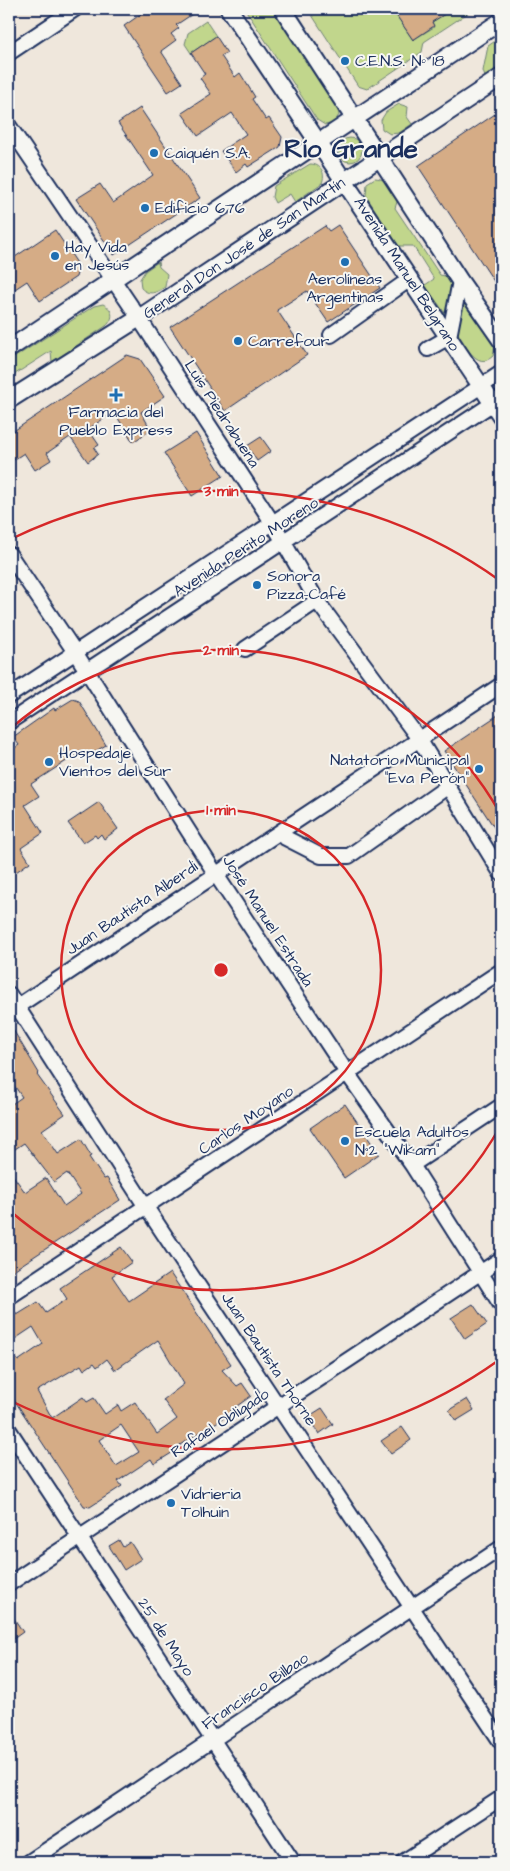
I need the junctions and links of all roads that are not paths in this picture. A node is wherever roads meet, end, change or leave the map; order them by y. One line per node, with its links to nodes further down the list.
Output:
1 (75, 9): 5 (street)
2 (229, 9): 9 (main road, Avenida Manuel Belgrano)
3 (283, 9): 7 (main road)
4 (501, 21): 7 (main road)
5 (9, 53)
6 (501, 76): 10 (main road, General Don José de San Martín)
7 (354, 120): 9 (main road); 10 (main road)
8 (9, 126): 12 (street, Luis Piedrabuena)
9 (320, 142): 11 (main road, Avenida Manuel Belgrano); 12 (main road)
10 (379, 158): 11 (main road, General Don José de San Martín); 14 (main road)
11 (346, 180): 13 (main road, Avenida Manuel Belgrano); 15 (main road, General Don José de San Martín)
12 (112, 279): 15 (street, Luis Piedrabuena); 19 (main road)
13 (410, 279): 16 (street); 17 (main road, Avenida Manuel Belgrano)
14 (460, 281): 17 (street); 18 (main road)
15 (139, 318): 23 (main road, General Don José de San Martín); 25 (street, Luis Piedrabuena)
16 (331, 335)
17 (449, 338): 20 (street); 22 (main road, Avenida Manuel Belgrano)
18 (501, 340)
19 (9, 349)
20 (428, 349)
21 (501, 373): 22 (street, Avenida Perito Moreno)
22 (482, 387): 24 (main road, Avenida Manuel Belgrano); 25 (street, Avenida Perito Moreno)
23 (9, 400)
24 (499, 406): 26 (street, Avenida Perito Moreno)
25 (274, 525): 26 (street, Luis Piedrabuena); 30 (street, Avenida Perito Moreno)
26 (285, 542): 28 (street, Luis Piedrabuena); 31 (street, Avenida Perito Moreno)
27 (9, 554): 30 (street, José Manuel Estrada)
28 (318, 601): 29 (street); 35 (street, Luis Piedrabuena)
29 (244, 649)
30 (75, 652): 31 (street, José Manuel Estrada); 33 (street, Avenida Perito Moreno)
31 (88, 671): 34 (street, Avenida Perito Moreno); 38 (street, José Manuel Estrada)
32 (501, 685): 35 (street, Juan Bautista Alberdi)
33 (9, 696)
34 (9, 722)
35 (419, 740): 36 (street, Luis Piedrabuena); 37 (street, Juan Bautista Alberdi)
36 (447, 787): 37 (street); 39 (street, Luis Piedrabuena)
37 (278, 834): 38 (street, Juan Bautista Alberdi)
38 (215, 873): 42 (street, Juan Bautista Alberdi); 43 (street, José Manuel Estrada)
39 (501, 873)
40 (501, 971): 43 (street, Carlos Moyano)
41 (9, 994): 42 (street, Juan Bautista Thorne)
42 (13, 1009): 46 (street, Juan Bautista Thorne)
43 (347, 1073): 45 (street, José Manuel Estrada); 46 (street, Carlos Moyano)
44 (501, 1106): 45 (street)
45 (412, 1165): 48 (street, José Manuel Estrada)
46 (146, 1207): 49 (street, Carlos Moyano); 51 (street, Juan Bautista Thorne)
47 (501, 1260): 48 (street, Rafael Obligado)
48 (480, 1273): 50 (street, José Manuel Estrada); 51 (street, Rafael Obligado)
49 (9, 1297)
50 (501, 1305)
51 (279, 1406): 53 (street, Rafael Obligado); 56 (street, Juan Bautista Thorne)
52 (9, 1430): 53 (street, 25 de Mayo)
53 (79, 1537): 55 (street, Rafael Obligado); 57 (street, 25 de Mayo)
54 (501, 1548): 56 (street, Francisco Bilbao)
55 (9, 1584)
56 (413, 1607): 57 (street, Francisco Bilbao); 58 (street, Juan Bautista Thorne)
57 (212, 1740): 60 (street, Francisco Bilbao); 61 (street, 25 de Mayo)
58 (501, 1742)
59 (501, 1798): 62 (street)
60 (29, 1862)
61 (293, 1862)
62 (403, 1862)

